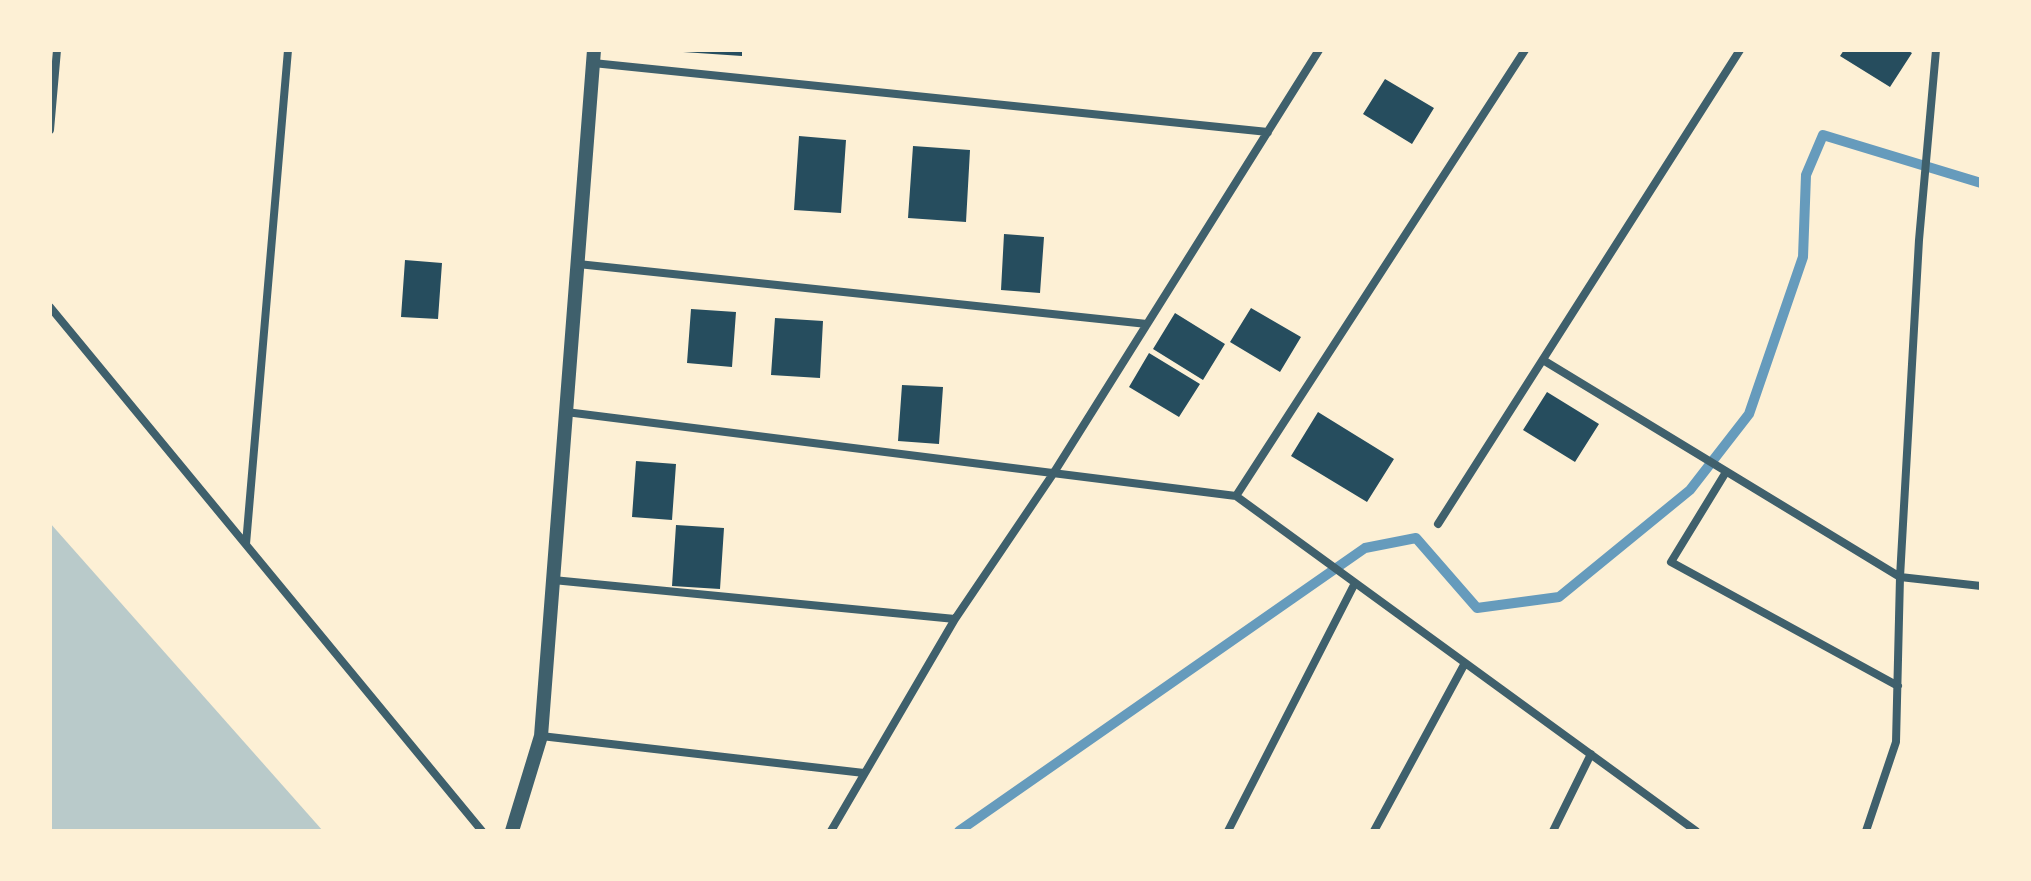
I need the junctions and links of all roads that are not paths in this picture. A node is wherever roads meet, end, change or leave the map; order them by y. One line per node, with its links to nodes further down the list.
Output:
1 (57, 50): 8 (street)
2 (288, 50): 19 (street)
3 (1319, 50): 9 (street)
4 (1525, 50): 17 (street)
5 (1740, 50): 13 (street)
6 (1936, 50): 20 (street)
7 (593, 56): 9 (street); 10 (street)
8 (50, 130)
9 (1268, 132): 12 (street)
10 (578, 264): 12 (street); 14 (street)
11 (50, 307): 19 (street)
12 (1147, 324): 16 (street)
13 (1543, 360): 15 (street); 18 (street)
14 (566, 412): 16 (street); 21 (street)
15 (1726, 472): 20 (street); 26 (street)
16 (1053, 474): 17 (street); 24 (street)
17 (1236, 496): 22 (street)
18 (1438, 524)
19 (246, 544): 30 (street)
20 (1900, 577): 23 (street); 26 (street)
21 (553, 580): 24 (street); 27 (street)
22 (1355, 583): 25 (street); 33 (street)
23 (1981, 586)
24 (955, 619): 29 (street)
25 (1465, 663): 28 (street); 34 (street)
26 (1898, 686): 37 (street)
27 (541, 736): 29 (street); 31 (street)
28 (1591, 754): 35 (street); 36 (street)
29 (864, 773): 32 (street)
30 (482, 831)
31 (512, 831)
32 (831, 831)
33 (1228, 831)
34 (1374, 831)
35 (1553, 831)
36 (1696, 831)
37 (1866, 831)

